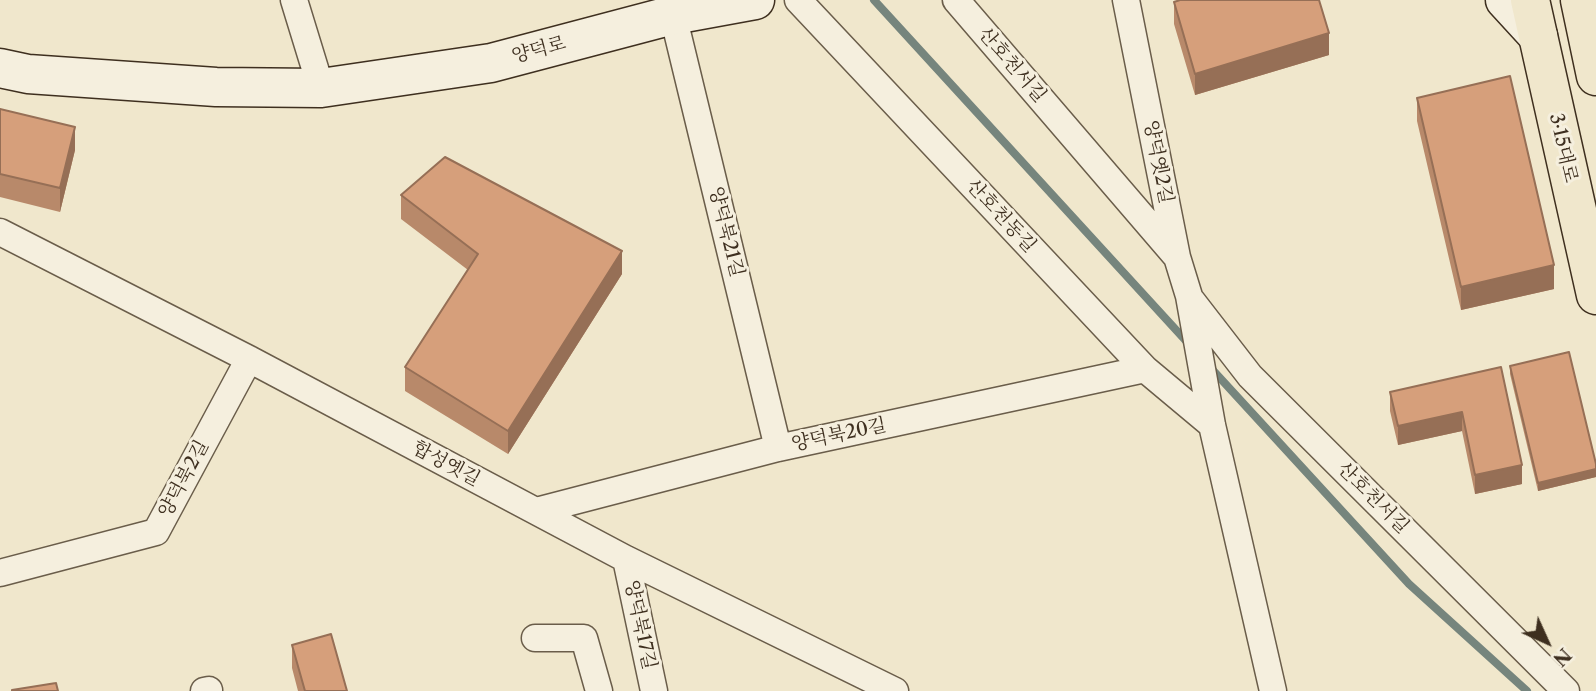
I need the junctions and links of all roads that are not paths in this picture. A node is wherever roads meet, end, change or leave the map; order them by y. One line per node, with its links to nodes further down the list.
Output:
1 (294, 0): 12 (street)
2 (755, 0): 8 (main road, 양덕로)
3 (797, 0): 18 (street, 산호천동길)
4 (956, 0): 14 (street, 산호천서길)
5 (1126, 0): 14 (street, 양덕옛2길)
6 (1505, 0): 9 (main road)
7 (1580, 0): 11 (main road)
8 (673, 15): 12 (main road, 양덕로); 20 (street, 양덕북21길)
9 (1534, 18): 15 (main road, 3·15대로)
10 (0, 68): 12 (main road, 양덕로)
11 (1596, 76)
12 (321, 88)
13 (0, 232): 17 (street, 합성옛길)
14 (1177, 257): 16 (street, 양덕옛2길)
15 (1596, 295)
16 (1189, 296): 19 (street, 양덕옛2길); 29 (street, 산호천서길)
17 (249, 359): 21 (street, 합성옛길); 23 (street, 양덕북2길)
18 (1145, 369): 19 (street, 산호천동길); 20 (street, 양덕북20길)
19 (1211, 419): 28 (street)
20 (778, 448): 21 (street, 양덕북20길)
21 (536, 511): 22 (street, 합성옛길)
22 (626, 559): 26 (street, 양덕북17길); 27 (street, 합성옛길)
23 (0, 573)
24 (536, 638): 25 (street)
25 (599, 691)
26 (654, 691)
27 (895, 691)
28 (1273, 691)
29 (1566, 691)

